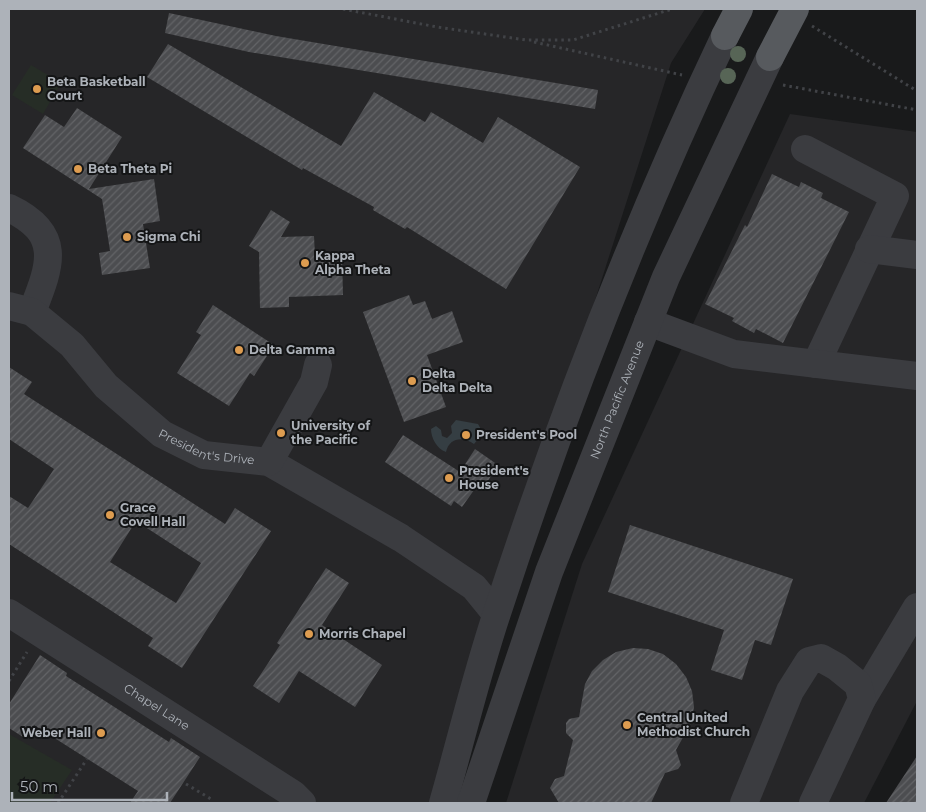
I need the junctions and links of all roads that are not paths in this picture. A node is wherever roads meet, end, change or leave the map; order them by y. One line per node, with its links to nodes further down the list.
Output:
1 (739, 9): 3 (main road)
2 (803, 17): 4 (main road, North Pacific Avenue)
3 (725, 36): 17 (street)
4 (770, 57): 10 (street, North Pacific Avenue)
5 (805, 150): 7 (street)
6 (9, 208): 9 (street)
7 (869, 249): 8 (street); 11 (street)
8 (917, 255)
9 (20, 309): 14 (street, President's Drive)
10 (648, 322): 11 (street); 21 (street, North Pacific Avenue)
11 (816, 364): 13 (street)
12 (318, 366): 14 (street)
13 (917, 376)
14 (269, 462): 17 (street, President's Drive)
15 (917, 607): 18 (street)
16 (9, 613): 19 (street, Chapel Lane)
17 (496, 614): 20 (street)
18 (862, 699): 22 (street); 23 (street)
19 (302, 803)
20 (443, 803)
21 (471, 803)
22 (744, 803)
23 (813, 803)

